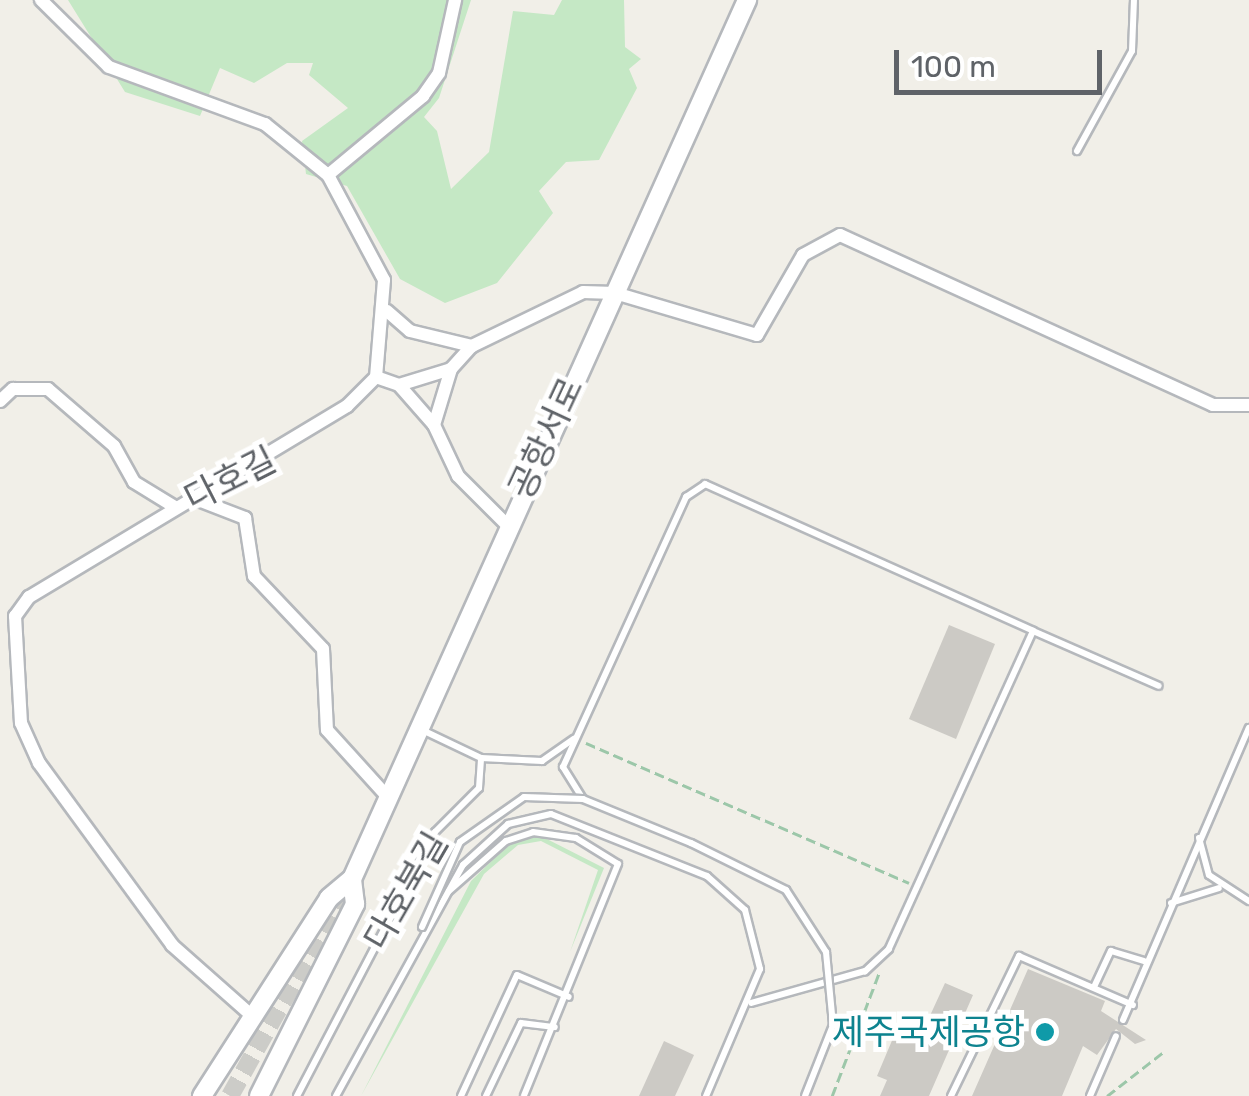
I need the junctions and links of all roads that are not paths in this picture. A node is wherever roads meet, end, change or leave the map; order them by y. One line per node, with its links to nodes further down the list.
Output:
1 (41, 0): 6 (street)
2 (455, 0): 6 (street)
3 (747, 0): 7 (street, 공항서로)
4 (1134, 0): 5 (lane)
5 (1077, 152)
6 (328, 175): 8 (street)
7 (615, 293): 9 (street); 14 (street); 18 (street, 공항서로)
8 (387, 311): 9 (street); 11 (street)
9 (472, 346): 10 (street)
10 (451, 369): 12 (street); 15 (street)
11 (376, 377): 12 (street); 16 (street, 다호길)
12 (399, 386): 15 (street)
13 (0, 401): 17 (street)
14 (1244, 408)
15 (434, 425): 18 (street)
16 (193, 498): 17 (street, 다호길); 25 (street)
17 (175, 507): 39 (street, 다호길)
18 (506, 524): 21 (street, 공항서로)
19 (1033, 632): 20 (lane); 23 (lane); 37 (lane)
20 (1159, 686)
21 (414, 726): 24 (lane); 25 (street, 공항서로)
22 (1249, 728): 27 (lane)
23 (576, 738): 24 (lane); 26 (lane)
24 (481, 758): 45 (lane, 다호북길)
25 (386, 796): 28 (street, 공항서로)
26 (583, 798): 33 (lane, bridge); 51 (lane, bridge)
27 (1199, 837): 29 (lane); 32 (lane)
28 (352, 879): 39 (street); 44 (street)
29 (1220, 888): 31 (lane); 32 (lane)
30 (440, 899): 33 (lane); 36 (lane); 37 (lane)
31 (1249, 901)
32 (1167, 905): 34 (lane)
33 (422, 928): 46 (lane)
34 (1144, 962): 35 (lane); 38 (lane)
35 (1094, 987): 38 (lane); 52 (lane)
36 (569, 997): 41 (lane); 47 (lane)
37 (752, 1002): 50 (lane)
38 (1133, 1004): 40 (lane)
39 (251, 1015): 43 (street)
40 (1123, 1020)
41 (556, 1027): 48 (lane); 49 (lane)
42 (1116, 1036): 53 (lane)
43 (202, 1096)
44 (259, 1096)
45 (297, 1096)
46 (336, 1096)
47 (461, 1096)
48 (486, 1096)
49 (524, 1096)
50 (706, 1096)
51 (805, 1096)
52 (951, 1096)
53 (1090, 1096)

